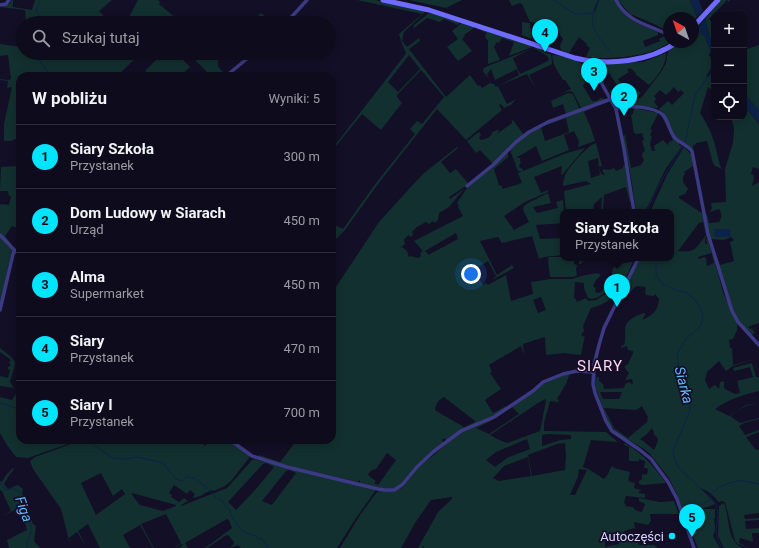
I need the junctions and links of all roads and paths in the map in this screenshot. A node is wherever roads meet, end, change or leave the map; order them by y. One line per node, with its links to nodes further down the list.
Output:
1 (9, 0): 6 (street)
2 (307, 0): 7 (street)
3 (383, 0): 12 (main road)
4 (616, 0): 9 (street)
5 (718, 0): 8 (main road)
6 (0, 5)
7 (292, 16)
8 (699, 21)
9 (663, 33)
10 (667, 48): 12 (main road)
11 (245, 60): 13 (street)
12 (589, 61): 14 (street)
13 (231, 72)
14 (611, 98): 15 (street); 16 (street)
15 (616, 109): 17 (street); 22 (street)
16 (467, 186)
17 (634, 209)
18 (0, 235): 19 (street)
19 (14, 250): 21 (street)
20 (637, 261): 23 (street)
21 (0, 310)
22 (759, 345)
23 (593, 372): 24 (street); 25 (street)
24 (236, 444)
25 (694, 548)

